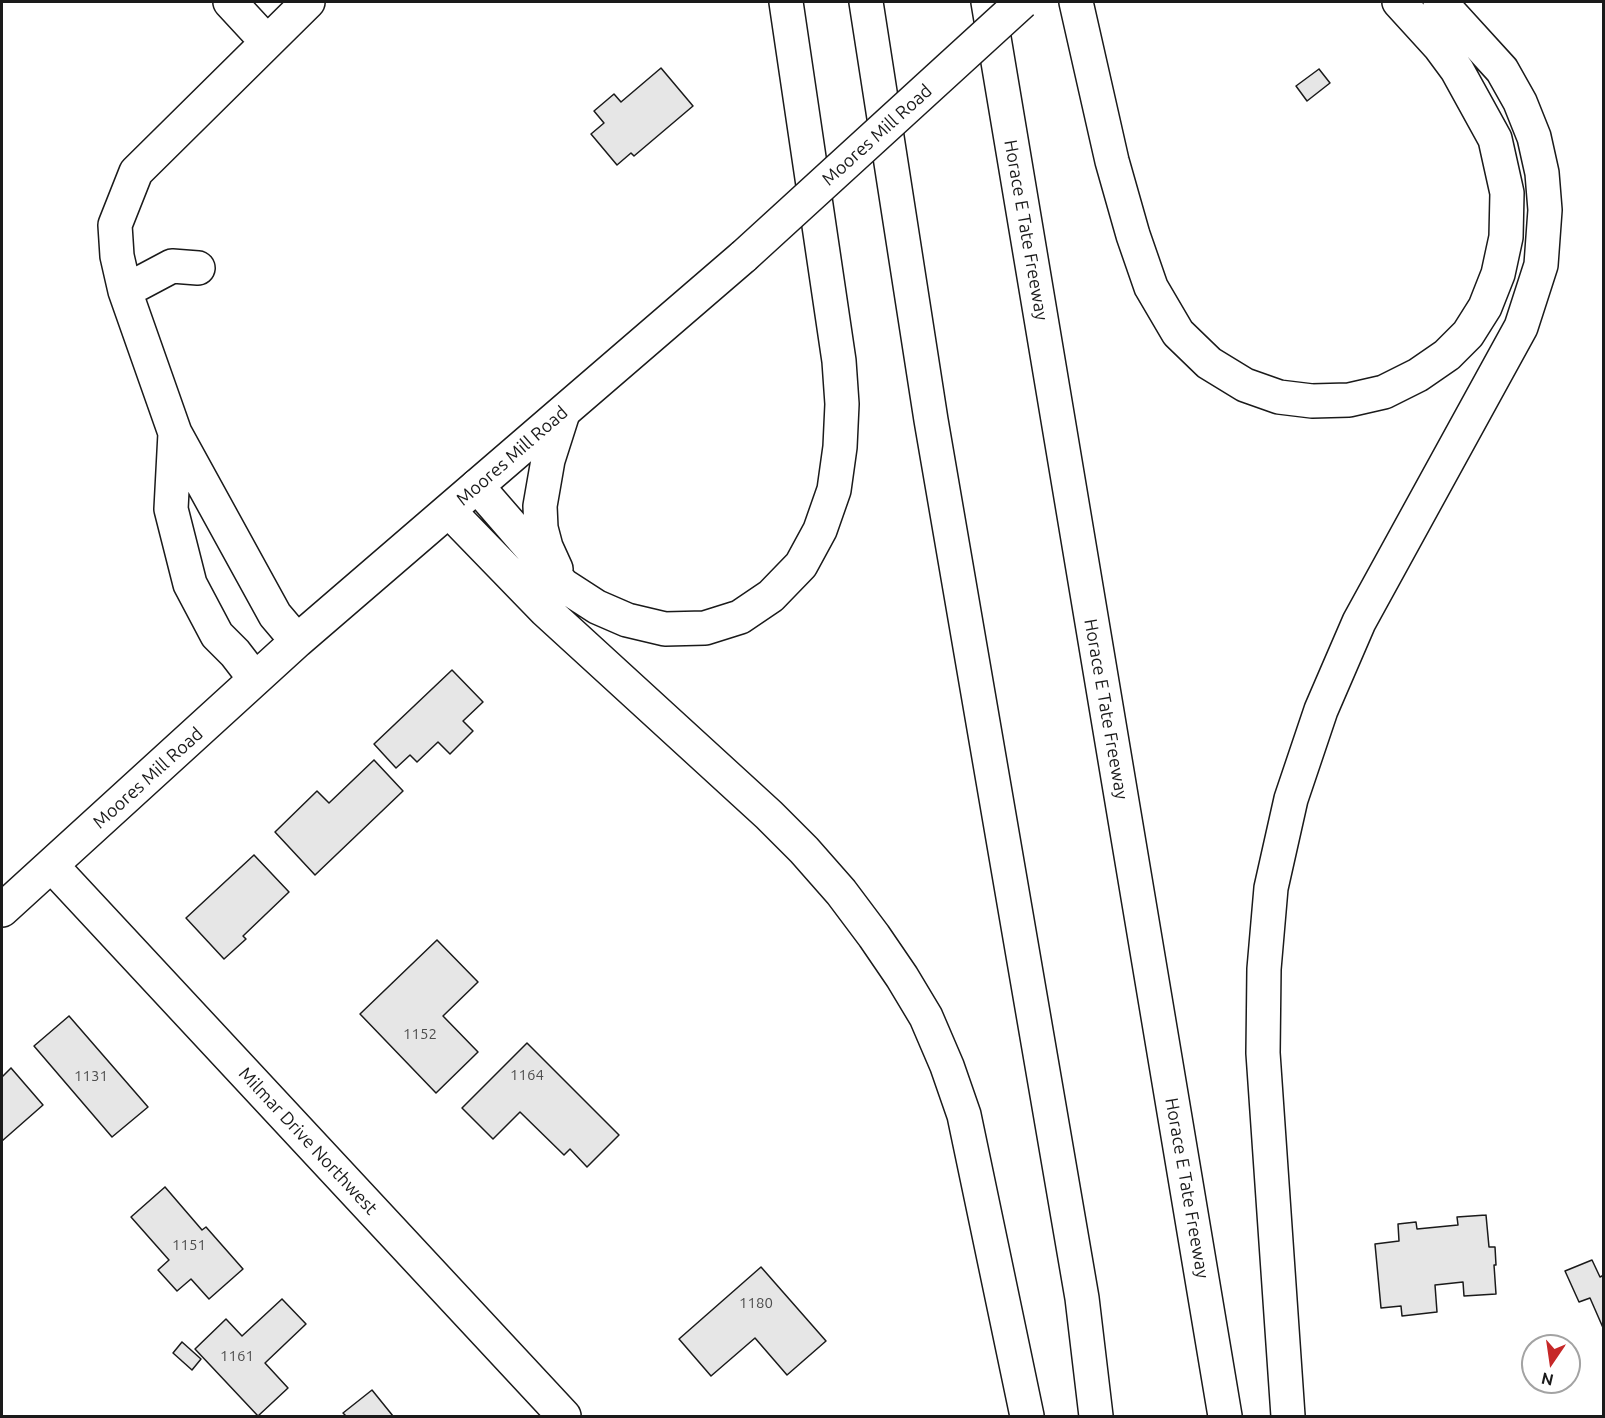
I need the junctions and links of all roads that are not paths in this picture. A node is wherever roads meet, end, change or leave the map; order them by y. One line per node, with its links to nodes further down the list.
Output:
1 (230, 2): 10 (main road)
2 (308, 2): 10 (main road)
3 (786, 2): 17 (main road)
4 (866, 2): 24 (main road)
5 (988, 2): 25 (main road, Horace E Tate Freeway)
6 (1022, 2): 13 (main road, Moores Mill Road, bridge)
7 (1076, 2): 8 (main road)
8 (1399, 2)
9 (1440, 2): 26 (main road)
10 (267, 42): 12 (main road)
11 (198, 268): 12 (main road)
12 (124, 291): 14 (main road)
13 (563, 413): 15 (main road, Moores Mill Road); 17 (main road)
14 (175, 433): 18 (main road); 19 (main road)
15 (477, 486): 16 (main road, Moores Mill Road); 17 (main road)
16 (449, 511): 18 (main road, Moores Mill Road); 23 (main road)
17 (563, 585)
18 (297, 641): 19 (main road, Moores Mill Road)
19 (255, 680): 20 (main road, Moores Mill Road)
20 (52, 866): 21 (main road, Moores Mill Road); 22 (main road, Milmar Drive Northwest)
21 (2, 910)
22 (564, 1416)
23 (1027, 1416)
24 (1096, 1416)
25 (1226, 1416)
26 (1288, 1416)

